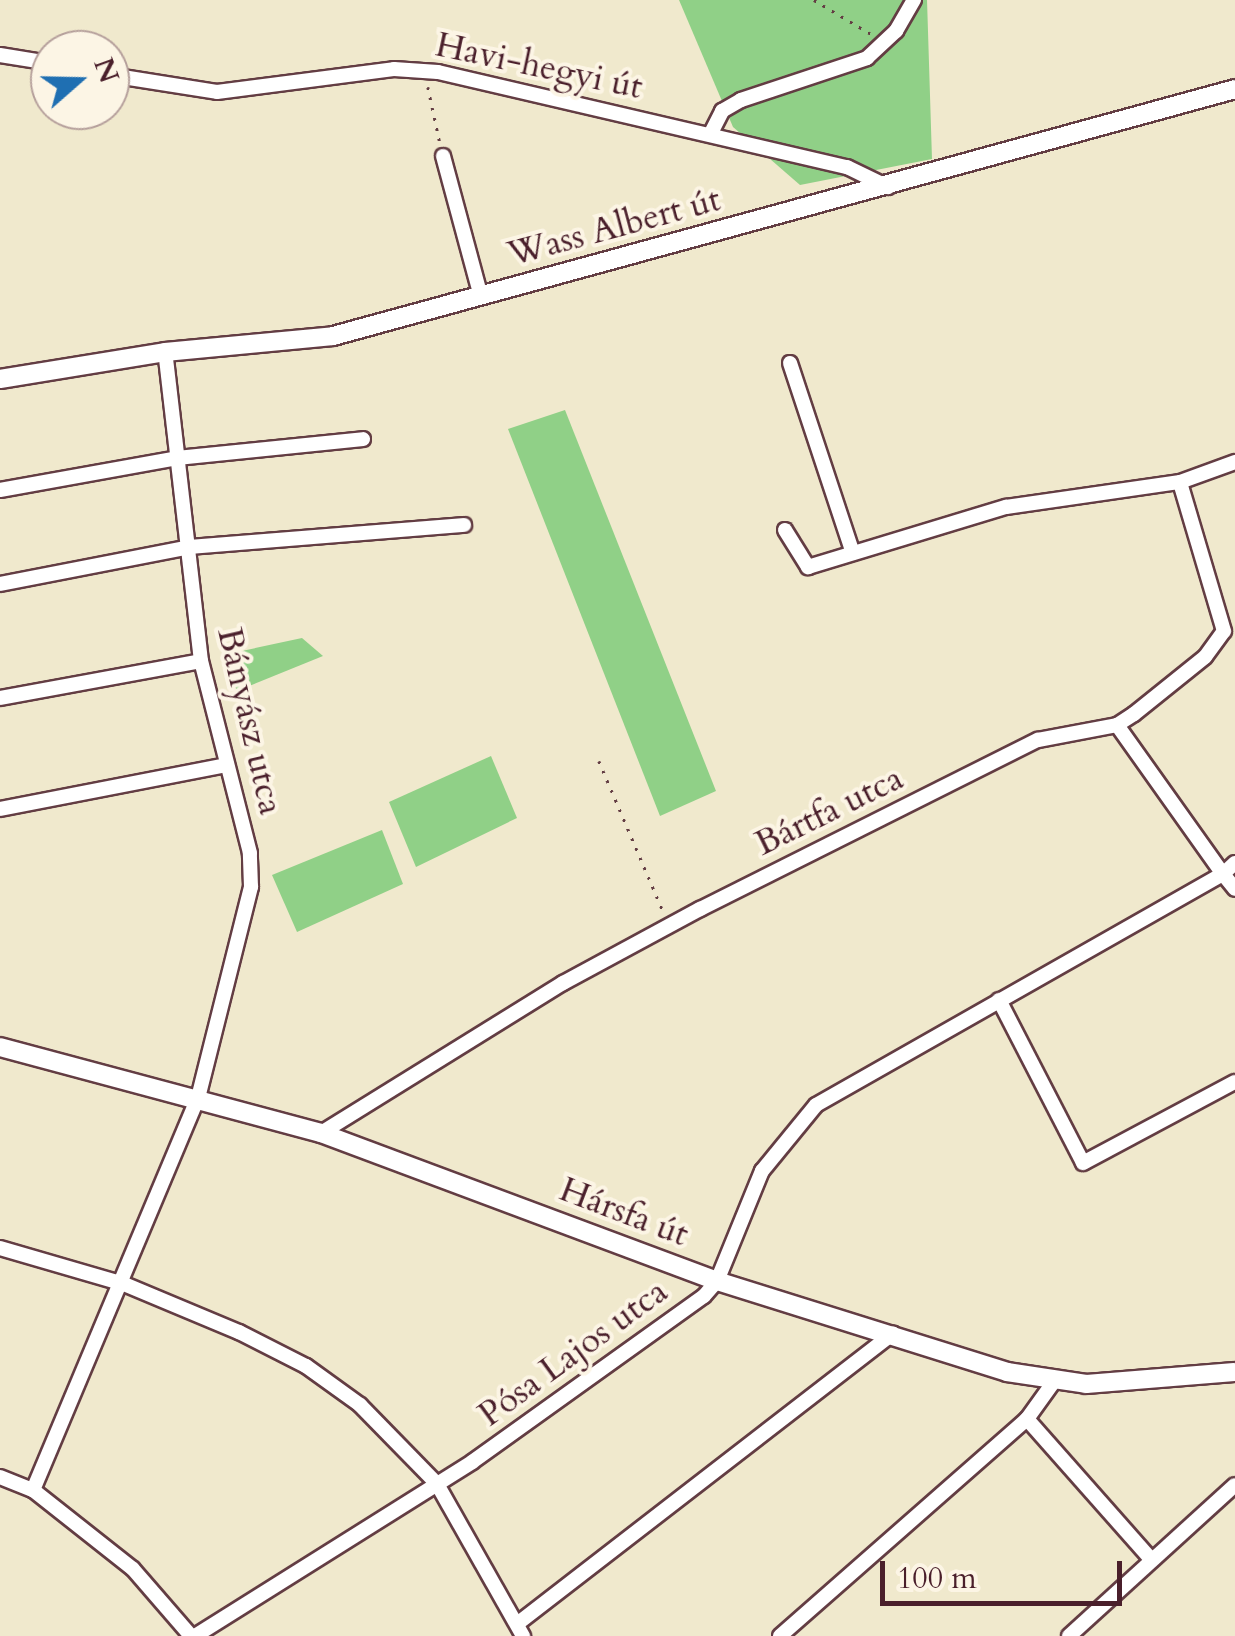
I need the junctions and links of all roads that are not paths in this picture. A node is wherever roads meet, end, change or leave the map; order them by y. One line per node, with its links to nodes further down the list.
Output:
1 (914, 0): 6 (street)
2 (0, 55): 3 (street)
3 (30, 60)
4 (130, 77): 6 (street, Havi-hegyi út)
5 (1235, 89): 8 (street, Wass Albert út)
6 (711, 133): 8 (street, Havi-hegyi út)
7 (443, 156): 9 (street)
8 (888, 187): 9 (street, Wass Albert út)
9 (480, 297): 10 (street, Wass Albert út)
10 (165, 352): 12 (street, Wass Albert út); 14 (street, Bányász utca)
11 (790, 363): 21 (street)
12 (0, 379)
13 (363, 439): 14 (street)
14 (177, 458): 17 (street); 20 (street, Bányász utca)
15 (1235, 462): 16 (street)
16 (1180, 482): 21 (street); 25 (street, Bártfa utca)
17 (0, 490)
18 (464, 525): 20 (street)
19 (785, 530): 21 (street)
20 (190, 547): 22 (street); 23 (street, Bányász utca)
21 (853, 553)
22 (0, 584)
23 (200, 661): 24 (street); 26 (street, Bányász utca)
24 (0, 698)
25 (1118, 725): 29 (street); 35 (street, Bártfa utca)
26 (226, 765): 27 (street); 34 (street, Bányász utca)
27 (0, 809)
28 (1235, 863): 29 (street, Pósa Lajos utca)
29 (1223, 874): 30 (street); 31 (street, Pósa Lajos utca)
30 (1235, 889)
31 (999, 1000): 33 (street); 37 (street, Pósa Lajos utca)
32 (0, 1047): 34 (street, Hársfa út)
33 (1235, 1082)
34 (198, 1098): 35 (street, Hársfa út); 38 (street, Bányász utca)
35 (321, 1133): 37 (street, Hársfa út)
36 (0, 1248): 38 (street)
37 (717, 1282): 39 (street, Hársfa út); 44 (street, Pósa Lajos utca)
38 (124, 1284): 44 (street); 46 (street, Bányász utca)
39 (893, 1334): 41 (street, Hársfa út); 48 (street)
40 (1235, 1372): 41 (street, Hársfa út)
41 (1055, 1380): 42 (street)
42 (1027, 1419): 47 (street); 49 (street)
43 (0, 1477): 46 (street)
44 (437, 1484): 48 (street); 50 (street, Pósa Lajos utca)
45 (1235, 1485): 47 (street)
46 (34, 1490): 50 (street)
47 (1151, 1559): 51 (street)
48 (520, 1630)
49 (792, 1633)
50 (193, 1636)
51 (1069, 1636)

